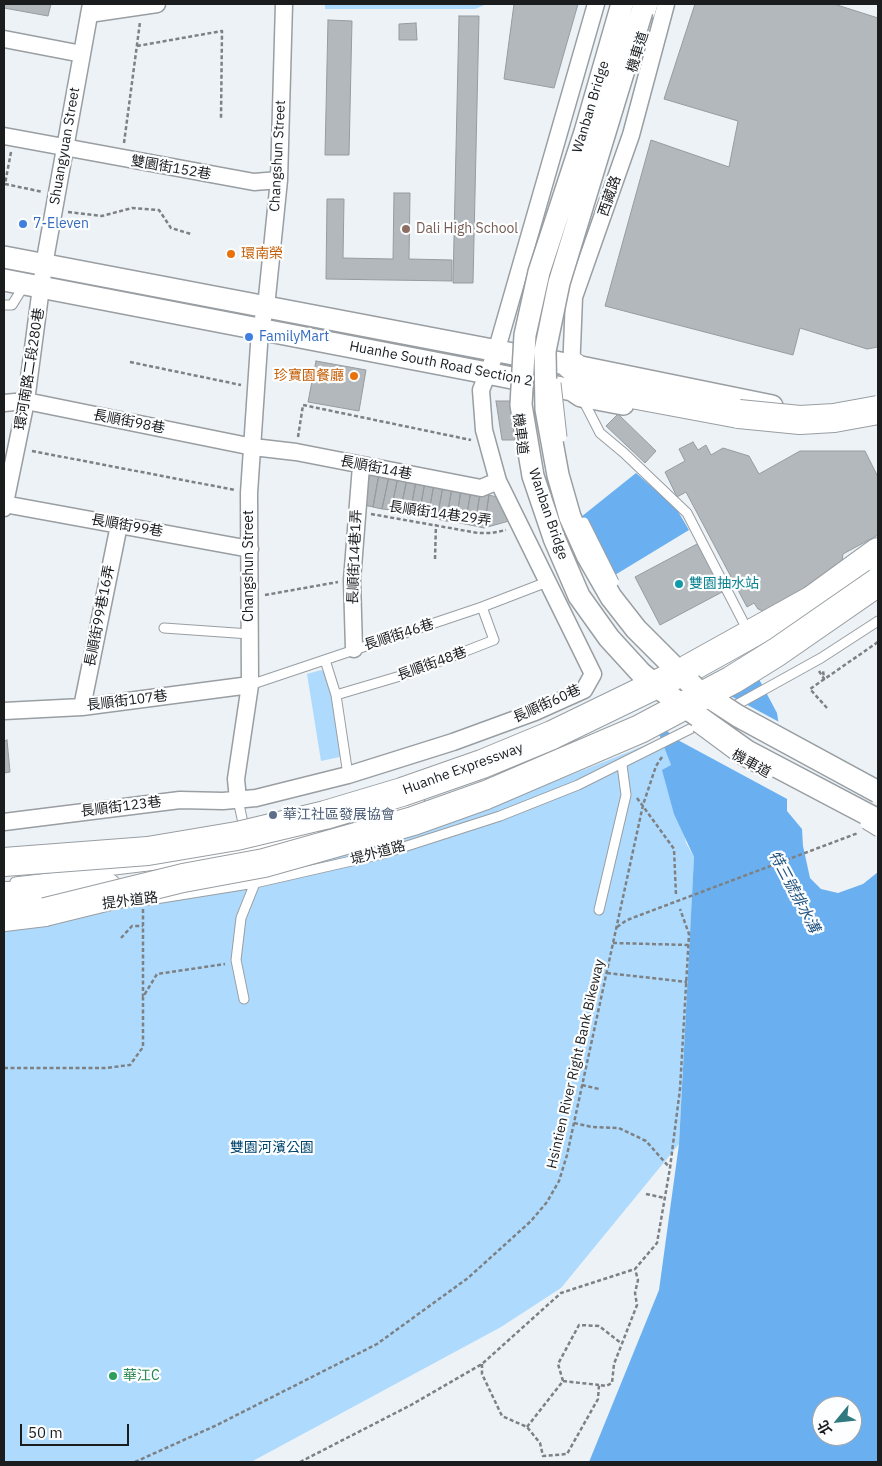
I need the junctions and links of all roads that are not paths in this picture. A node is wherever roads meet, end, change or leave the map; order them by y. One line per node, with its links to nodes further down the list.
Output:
1 (284, 4): 13 (street, Changshun Street)
2 (596, 4): 21 (street)
3 (612, 4): 59 (lane, 機車道, bridge)
4 (622, 4): 68 (street, Wanban Bridge, bridge)
5 (666, 4): 23 (street, 西藏路)
6 (150, 5): 8 (street)
7 (647, 8): 41 (lane, 機車道, bridge); 62 (street, Wanban Bridge, bridge)
8 (90, 9): 10 (street, Shuangyuan Street)
9 (4, 40): 10 (street)
10 (82, 54): 12 (street, Shuangyuan Street)
11 (9, 137): 12 (street, 雙園街152巷)
12 (64, 148): 13 (street, 雙園街152巷); 15 (street, Shuangyuan Street)
13 (279, 180): 19 (street, Changshun Street)
14 (4, 257): 15 (street, Huanhe South Road Section 2)
15 (44, 265): 17 (street, Shuangyuan Street); 19 (street, Huanhe South Road Section 2)
16 (4, 280): 17 (street, Huanhe South Road Section 2)
17 (34, 286): 18 (lane); 20 (street, Huanhe South Road Section 2); 25 (street, 環河南路二段280巷)
18 (4, 305)
19 (266, 307): 20 (street, Changshun Street); 21 (street, Huanhe South Road Section 2)
20 (260, 330): 22 (street, Huanhe South Road Section 2); 31 (street, Changshun Street)
21 (496, 352): 22 (street); 23 (street, Huanhe South Road Section 2)
22 (487, 372): 23 (street, Huanhe South Road Section 2); 33 (street, 長順街60巷)
23 (575, 384): 27 (street, Huanhe South Road Section 2); 28 (highway, bridge); 30 (street, Huanhe South Road Section 2); 47 (lane)
24 (878, 397): 27 (street, Huanhe South Road Section 2)
25 (26, 401): 26 (street, 長順街98巷); 31 (street, 長順街98巷); 34 (street, 環河南路二段280巷)
26 (4, 403)
27 (826, 406): 30 (street)
28 (878, 410)
29 (878, 424): 30 (street, Huanhe South Road Section 2)
30 (828, 431)
31 (253, 447): 32 (street, 長順街14巷); 36 (street, Changshun Street)
32 (361, 466): 33 (street, 長順街14巷); 48 (street, 長順街14巷1弄)
33 (498, 481): 39 (street, 長順街60巷)
34 (4, 505): 35 (street, 長順街99巷)
35 (119, 525): 36 (street, 長順街99巷); 55 (street, 長順街99巷16弄)
36 (250, 548): 46 (street, Changshun Street)
37 (878, 552): 47 (highway, Huanhe Expressway)
38 (878, 570): 49 (highway, bridge)
39 (547, 582): 43 (lane, 長順街46巷); 58 (street, 長順街60巷)
40 (878, 582): 49 (highway, bridge)
41 (620, 592)
42 (626, 599): 60 (lane, bridge)
43 (482, 607): 48 (lane, 長順街46巷); 53 (lane, 長順街48巷)
44 (878, 621): 57 (lane, 堤外道路, bridge)
45 (164, 628): 46 (lane)
46 (250, 634): 52 (street, Changshun Street)
47 (751, 636): 51 (highway, Huanhe Expressway)
48 (354, 650): 50 (lane, 長順街46巷)
49 (777, 652): 72 (highway, bridge)
50 (325, 660): 52 (lane, 長順街46巷); 53 (lane)
51 (682, 682): 54 (lane); 71 (highway, Huanhe Expressway, bridge)
52 (250, 684): 55 (street, 長順街107巷); 63 (street, Changshun Street)
53 (336, 696): 58 (lane)
54 (661, 703)
55 (82, 707): 56 (street, 長順街107巷)
56 (4, 711)
57 (622, 765): 74 (lane, 堤外道路); 79 (lane)
58 (348, 775): 63 (street, 長順街60巷)
59 (775, 778)
60 (878, 784)
61 (800, 790): 69 (lane, bridge)
62 (878, 792)
63 (238, 800): 66 (street, 長順街123巷); 70 (lane)
64 (433, 800): 65 (lane)
65 (378, 817)
66 (4, 822)
67 (351, 825): 70 (lane)
68 (872, 825)
69 (878, 832)
70 (248, 850): 73 (lane); 74 (lane)
71 (4, 862)
72 (183, 878): 75 (highway, bridge); 80 (highway, bridge)
73 (4, 883)
74 (255, 884): 76 (lane, 提外道路); 81 (lane)
75 (4, 896)
76 (143, 900)
77 (124, 902): 78 (lane, 提外道路)
78 (4, 910)
79 (600, 910)
80 (4, 917)
81 (244, 999)

